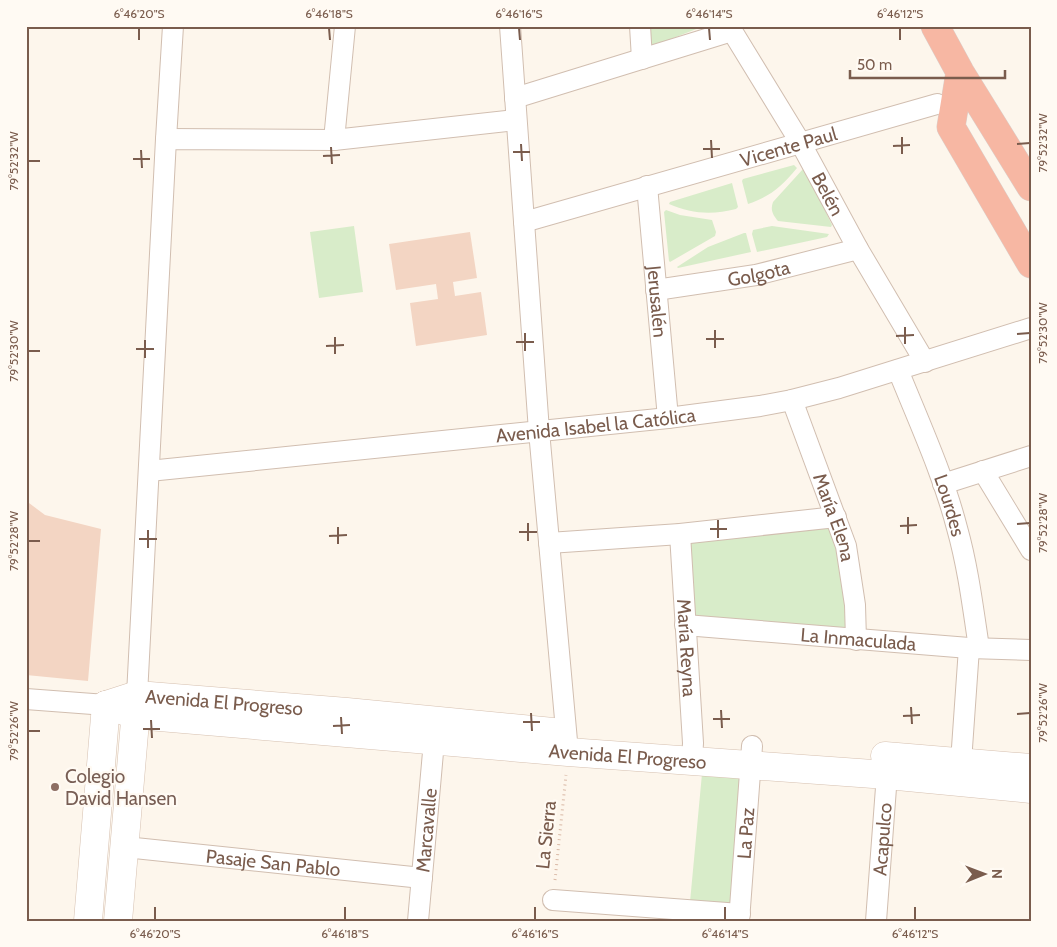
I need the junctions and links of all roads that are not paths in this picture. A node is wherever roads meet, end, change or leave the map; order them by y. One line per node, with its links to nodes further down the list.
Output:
1 (173, 26): 12 (street)
2 (345, 26): 13 (street)
3 (510, 26): 9 (street)
4 (640, 26): 7 (street)
5 (935, 26): 8 (highway)
6 (730, 29): 7 (street); 14 (street, Belén)
7 (642, 59): 9 (street)
8 (960, 72): 16 (highway); 19 (highway)
9 (515, 98): 11 (street)
10 (937, 104): 14 (street, Vicente Paul)
11 (516, 120): 13 (street); 17 (street)
12 (166, 139): 13 (street); 28 (street)
13 (334, 140)
14 (800, 142): 15 (street, Vicente Paul); 18 (street, Belén)
15 (648, 186): 17 (street, Vicente Paul); 20 (street, Jerusalén)
16 (1031, 187)
17 (524, 222): 26 (street)
18 (858, 249): 20 (street, Golgota); 22 (street, Belén)
19 (1031, 264)
20 (656, 290): 25 (street, Jerusalén)
21 (1031, 328): 22 (street, Avenida Isabel la Católica)
22 (925, 362): 23 (street, Avenida Isabel la Católica)
23 (898, 370): 24 (street, Avenida Isabel la Católica); 30 (street, Lourdes)
24 (792, 400): 25 (street, Avenida Isabel la Católica); 31 (street, María Elena)
25 (668, 418): 26 (street, Avenida Isabel la Católica)
26 (539, 431): 28 (street, Avenida Isabel la Católica); 33 (street)
27 (1031, 456): 29 (street)
28 (149, 471): 41 (street)
29 (983, 471): 30 (street); 34 (street)
30 (943, 484): 37 (street, Lourdes)
31 (836, 517): 32 (street); 36 (street, María Elena)
32 (680, 534): 33 (street); 35 (street, María Reyna)
33 (549, 543): 43 (street)
34 (1031, 550)
35 (685, 625): 36 (street, La Inmaculada); 44 (street, María Reyna)
36 (856, 640): 37 (street, La Inmaculada)
37 (974, 648): 38 (street, La Inmaculada); 46 (street, Lourdes)
38 (1031, 650)
39 (26, 699): 40 (street)
40 (106, 705): 41 (main road, Avenida El Progreso); 54 (main road)
41 (137, 705): 42 (main road, Avenida El Progreso); 43 (main road, Avenida El Progreso); 50 (main road)
42 (434, 741): 43 (main road, Avenida El Progreso); 51 (street, Marcavalle)
43 (568, 742): 44 (main road, Avenida El Progreso)
44 (692, 752): 45 (main road, Avenida El Progreso)
45 (752, 755): 47 (main road, Avenida El Progreso); 53 (street, La Paz)
46 (961, 762): 47 (main road, Avenida El Progreso); 48 (main road, Avenida El Progreso)
47 (888, 766): 49 (main road, Avenida El Progreso); 57 (street, Acapulco)
48 (1031, 768)
49 (1031, 789)
50 (124, 847): 51 (street, Pasaje San Pablo); 55 (main road)
51 (422, 878): 56 (street, Marcavalle)
52 (553, 900): 53 (street)
53 (739, 918)
54 (88, 921)
55 (118, 921)
56 (418, 921)
57 (876, 921)

